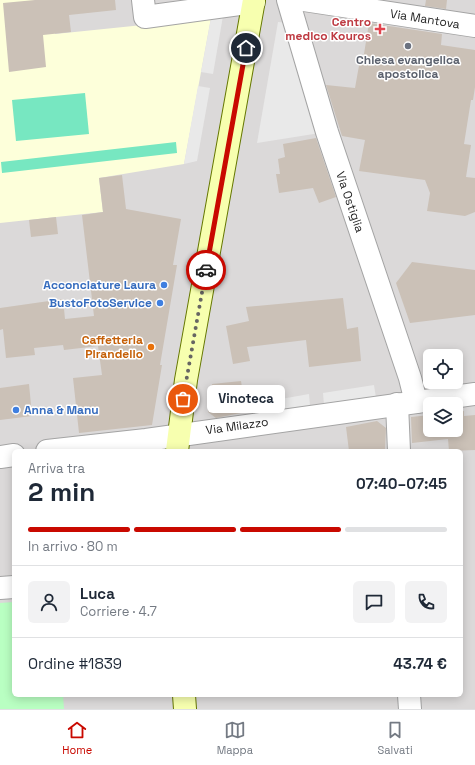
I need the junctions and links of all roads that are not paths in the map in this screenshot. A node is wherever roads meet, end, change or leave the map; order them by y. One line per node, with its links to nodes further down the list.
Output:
1 (143, 0): 4 (street)
2 (288, 0): 7 (street, Via Ostiglia)
3 (304, 0): 5 (street, Via Mantova)
4 (254, 1): 8 (main road)
5 (475, 26)
6 (475, 394): 7 (street, Via Milazzo)
7 (407, 403): 8 (street, Via Milazzo); 10 (street, Via Ostiglia)
8 (178, 443): 9 (street, Via Milazzo)
9 (80, 449)
10 (399, 449)
11 (12, 455): 12 (street)
12 (0, 456)
13 (12, 587): 14 (street)
14 (0, 588)
15 (184, 697): 17 (main road)
16 (409, 697): 18 (street)
17 (185, 709)
18 (410, 709)

